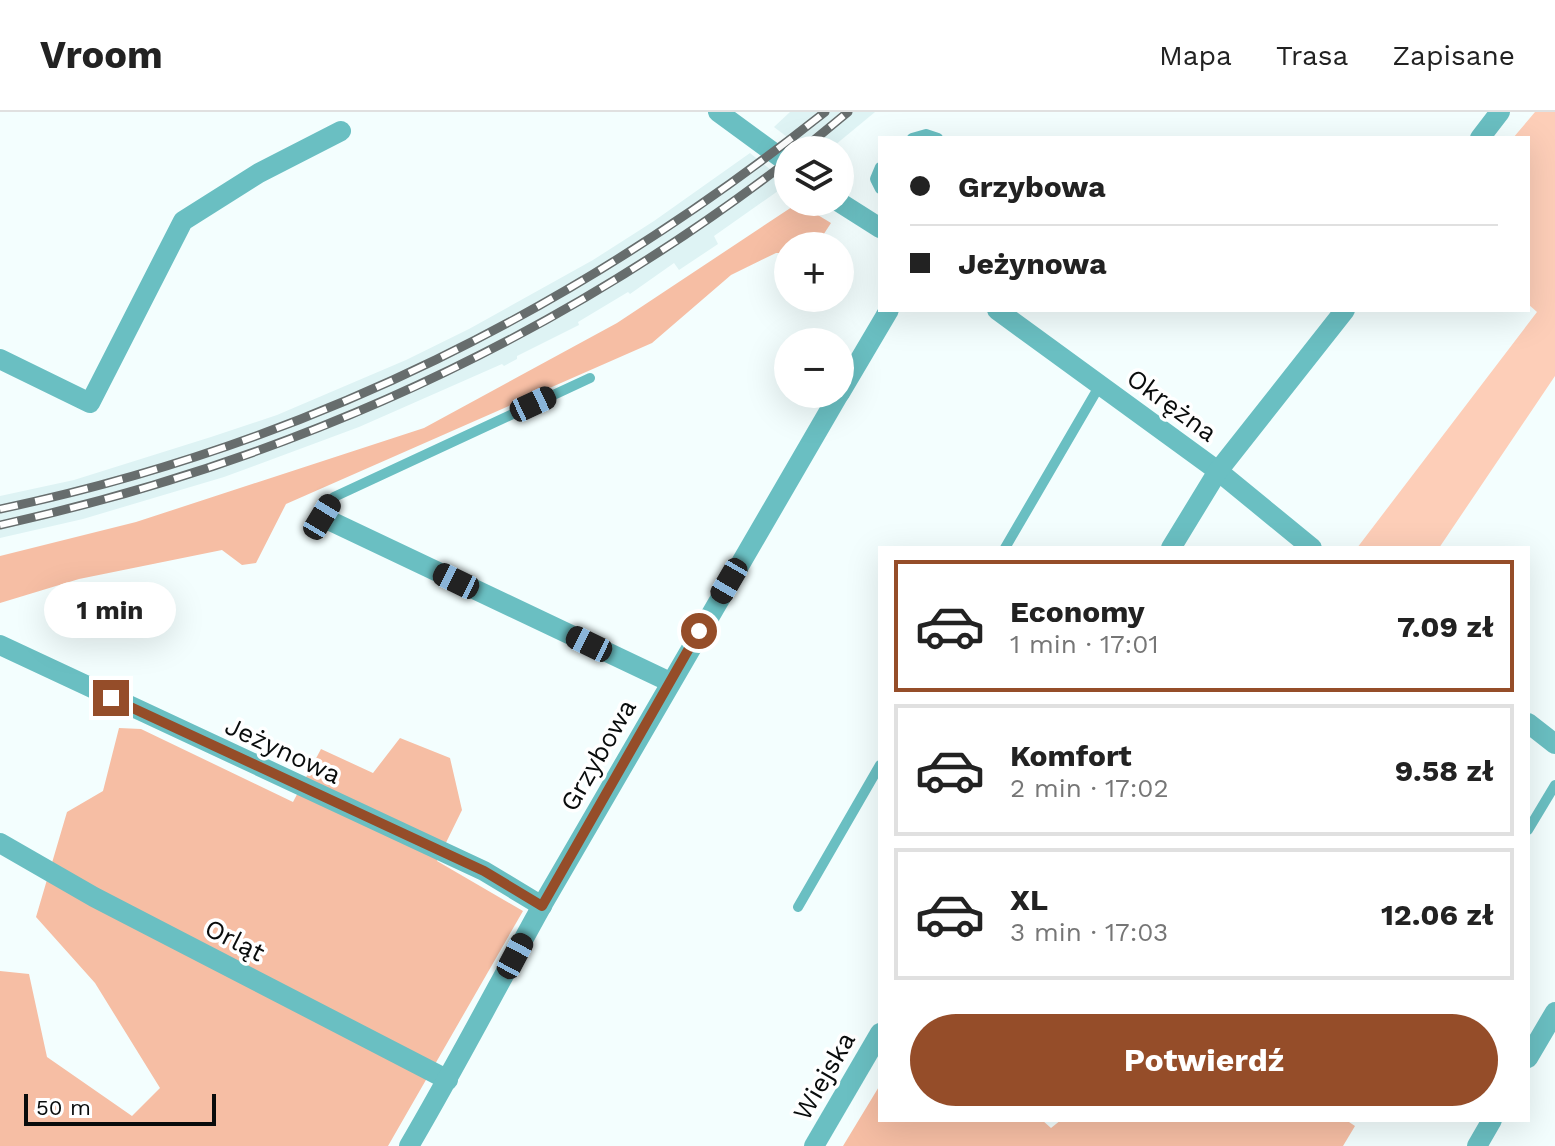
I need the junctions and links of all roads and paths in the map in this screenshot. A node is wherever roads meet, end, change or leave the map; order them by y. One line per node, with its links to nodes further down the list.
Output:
1 (718, 112): 5 (street)
2 (1500, 112): 4 (street)
3 (341, 131): 11 (street)
4 (1482, 136)
5 (774, 153)
6 (854, 211): 7 (street)
7 (878, 226)
8 (888, 312): 12 (street, Grzybowa)
9 (1000, 312): 14 (street, Okrężna)
10 (1343, 312): 16 (street)
11 (0, 359)
12 (854, 370)
13 (590, 378): 17 (lane)
14 (1100, 385): 16 (street, Okrężna); 18 (lane)
15 (832, 408): 22 (street, Grzybowa)
16 (1218, 471): 19 (street); 20 (street, Okrężna)
17 (322, 517): 22 (street)
18 (1006, 546)
19 (1172, 546)
20 (1310, 546)
21 (0, 645): 29 (street, Jeżynowa)
22 (670, 682): 29 (street, Grzybowa)
23 (1530, 725): 24 (street)
24 (1555, 744)
25 (878, 768): 30 (lane)
26 (1555, 785): 27 (lane)
27 (1530, 827)
28 (0, 843): 34 (street, Orląt)
29 (542, 906): 34 (street, Grzybowa)
30 (798, 907)
31 (1555, 1012): 33 (street)
32 (878, 1036): 37 (street, Wiejska)
33 (1530, 1055)
34 (448, 1080): 36 (street, Grzybowa)
35 (1491, 1122): 38 (street)
36 (409, 1146)
37 (814, 1146)
38 (1477, 1146)

